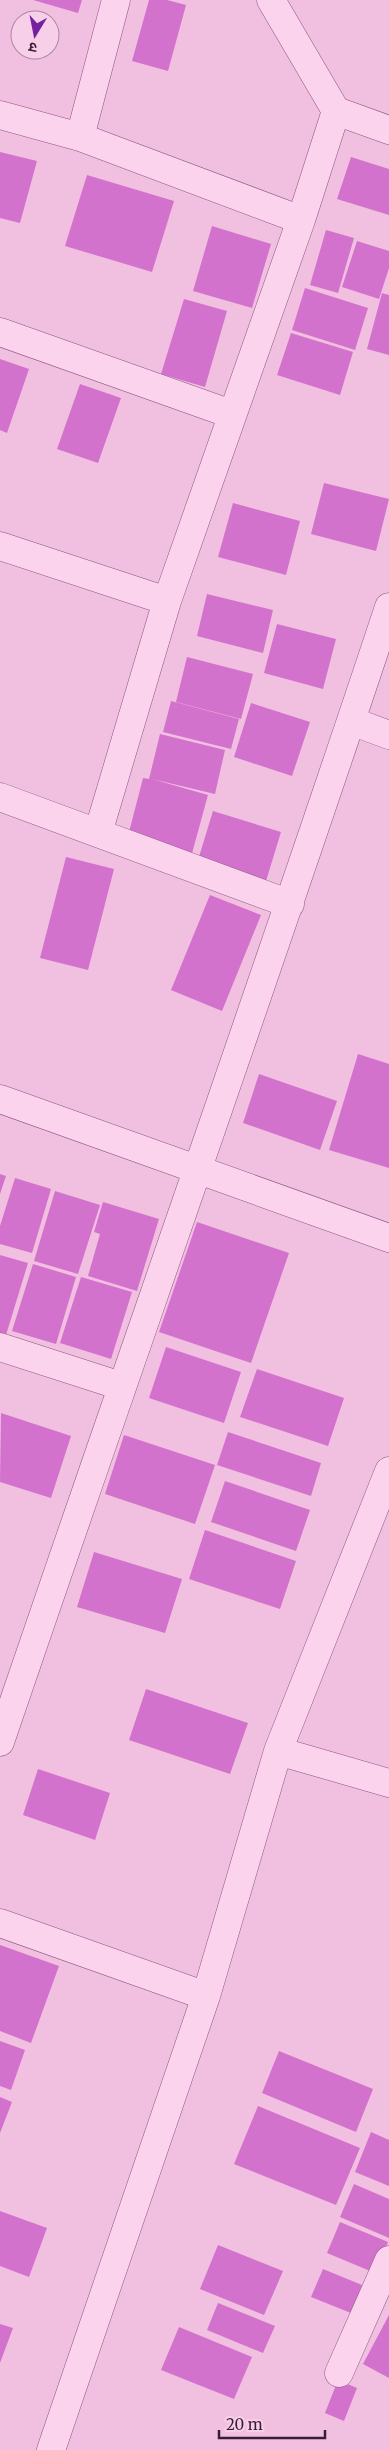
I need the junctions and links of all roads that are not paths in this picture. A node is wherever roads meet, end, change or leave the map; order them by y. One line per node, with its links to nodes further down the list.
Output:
1 (116, 0): 6 (street)
2 (270, 0): 3 (street)
3 (336, 111): 5 (street); 7 (street)
4 (0, 114): 6 (street)
5 (389, 130)
6 (80, 137): 7 (street)
7 (301, 220): 9 (street)
8 (0, 332): 9 (street)
9 (231, 414): 11 (street)
10 (0, 546): 11 (street)
11 (168, 601): 16 (street)
12 (389, 607): 13 (street)
13 (351, 721): 14 (street); 17 (street)
14 (389, 735)
15 (0, 797): 16 (street)
16 (98, 833): 17 (street)
17 (290, 904): 19 (street)
18 (0, 1099): 19 (street)
19 (198, 1168): 20 (street); 22 (street)
20 (389, 1238)
21 (0, 1347): 22 (street)
22 (121, 1386): 24 (street)
23 (389, 1471): 25 (street)
24 (0, 1742)
25 (278, 1751): 26 (street); 28 (street)
26 (389, 1782)
27 (0, 1923): 28 (street)
28 (206, 1996): 31 (street)
29 (389, 2260): 30 (street)
30 (339, 2373)
31 (51, 2450)

